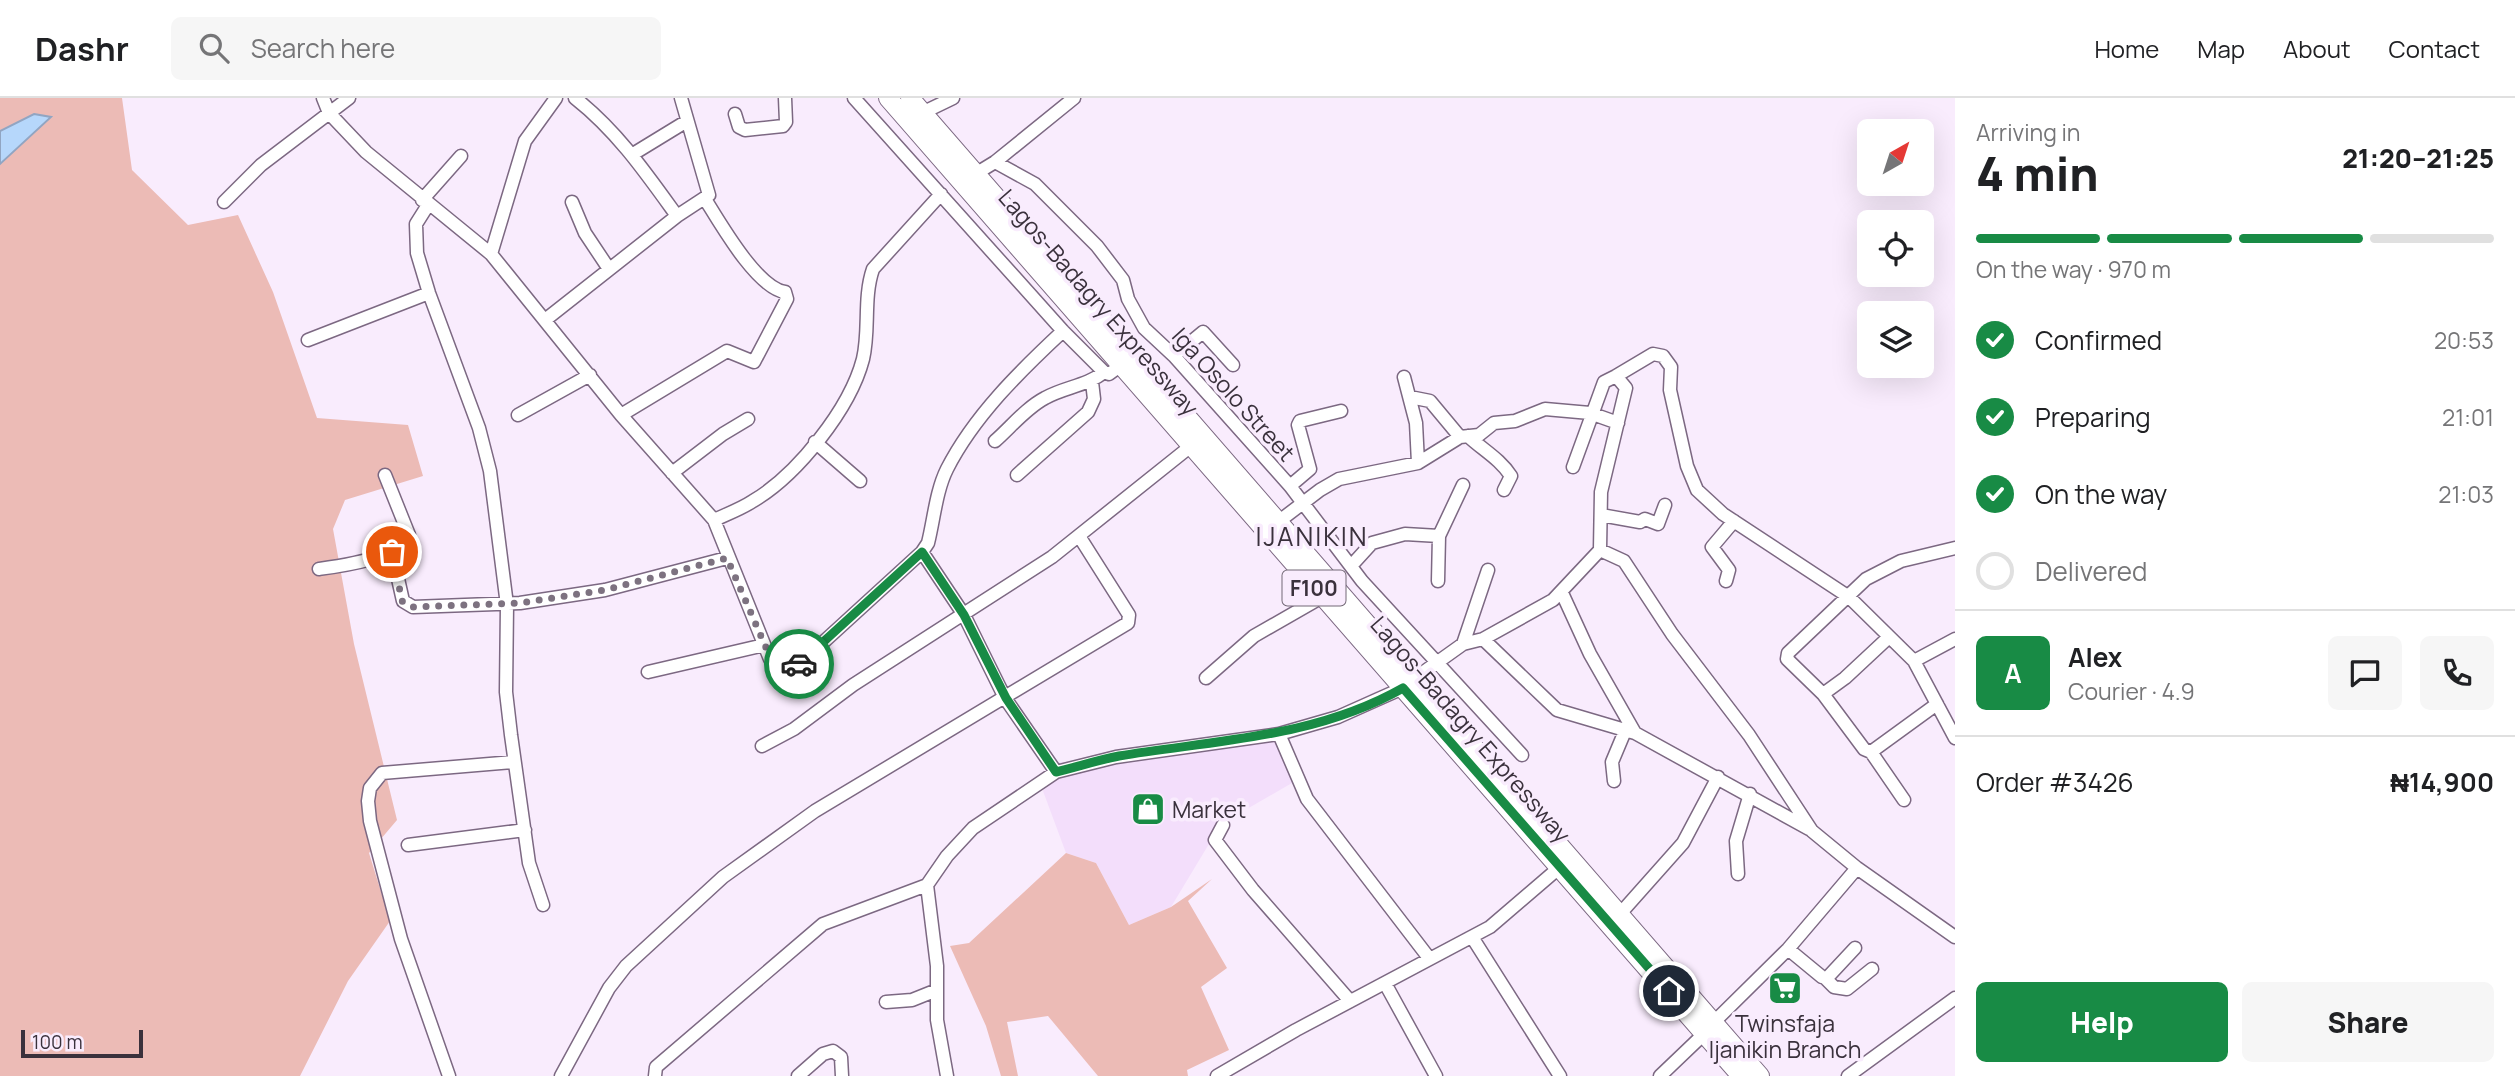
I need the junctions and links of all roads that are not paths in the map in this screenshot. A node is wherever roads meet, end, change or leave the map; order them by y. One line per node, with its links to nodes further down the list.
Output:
1 (323, 98): 12 (street)
2 (349, 98): 12 (street)
3 (555, 98): 26 (street)
4 (575, 98): 16 (street)
5 (681, 98): 15 (street)
6 (785, 98): 14 (street)
7 (854, 98): 20 (street)
8 (888, 98): 36 (highway, Lagos-Badagry Expressway / F100)
9 (909, 98): 13 (highway, Lagos-Badagry Expressway / F100)
10 (953, 98): 13 (street)
11 (1074, 98): 18 (street)
12 (329, 113): 22 (street); 24 (street)
13 (922, 113): 19 (highway, Lagos-Badagry Expressway / F100)
14 (736, 114)
15 (687, 121): 16 (street); 21 (street)
16 (633, 154): 25 (street)
17 (461, 156): 24 (street)
18 (995, 162): 19 (street); 30 (street, Iga Osolo Street)
19 (977, 173): 33 (highway, Lagos-Badagry Expressway / F100)
20 (941, 194): 31 (street); 50 (street)
21 (705, 199): 25 (street); 45 (street)
22 (224, 202)
23 (572, 202): 27 (street)
24 (425, 203): 26 (street); 28 (street)
25 (677, 216): 27 (street)
26 (491, 254): 29 (street)
27 (609, 269): 29 (street)
28 (429, 293): 32 (street); 82 (street)
29 (545, 320): 37 (street)
30 (1144, 328): 33 (street); 34 (street, Iga Osolo Street)
31 (1063, 331): 36 (street); 72 (street)
32 (307, 340)
33 (1123, 345): 66 (highway, Lagos-Badagry Expressway / F100)
34 (1174, 356): 35 (street); 59 (street, Iga Osolo Street)
35 (1233, 365)
36 (1112, 369): 40 (street); 51 (highway, Lagos-Badagry Expressway / F100)
37 (590, 375): 44 (street); 45 (street)
38 (1616, 376): 43 (street); 47 (street); 65 (street)
39 (1404, 377): 41 (street)
40 (1092, 382): 49 (street); 56 (street)
41 (1410, 397): 48 (street); 52 (street)
42 (1341, 411): 59 (street)
43 (1590, 414): 47 (street); 48 (street); 53 (street)
44 (518, 415)
45 (621, 415): 54 (street)
46 (748, 419): 54 (street)
47 (1618, 423): 63 (street)
48 (1464, 437): 52 (street); 60 (street)
49 (995, 441)
50 (815, 442): 57 (street); 64 (street)
51 (1191, 446): 67 (street); 80 (highway, Lagos-Badagry Expressway / F100)
52 (1418, 463): 61 (street)
53 (1573, 467)
54 (673, 473): 64 (street)
55 (386, 475): 71 (street)
56 (1017, 475)
57 (860, 481)
58 (1463, 485): 68 (street)
59 (1290, 486): 61 (street, Iga Osolo Street)
60 (1504, 490)
61 (1303, 505): 66 (street); 74 (street, Iga Osolo Street)
62 (1665, 505): 63 (street)
63 (1601, 515): 70 (street)
64 (714, 520): 73 (street)
65 (1734, 521): 78 (street); 81 (street)
66 (1278, 522): 93 (highway, Lagos-Badagry Expressway / F100)
67 (1079, 536): 83 (street); 95 (street)
68 (1439, 536): 74 (street); 77 (street)
69 (1955, 548): 81 (street)
70 (1600, 550): 79 (street); 111 (street)
71 (392, 552): 75 (street); 82 (street)
72 (922, 552): 83 (street); 88 (street)
73 (727, 558): 82 (street); 88 (street)
74 (1350, 566): 90 (street, Iga Osolo Street)
75 (319, 569)
76 (1488, 570): 87 (street)
77 (1438, 581)
78 (1726, 581)
79 (1562, 593): 85 (street); 97 (street)
80 (1322, 597): 92 (street); 93 (highway, Lagos-Badagry Expressway / F100)
81 (1849, 597): 84 (street); 94 (street)
82 (507, 605): 103 (street)
83 (964, 615): 95 (street); 100 (street)
84 (1889, 637): 89 (street); 94 (street)
85 (1483, 639): 87 (street); 97 (street)
86 (1955, 639): 89 (street)
87 (1463, 644): 90 (street)
88 (764, 645): 91 (street)
89 (1914, 661): 96 (street)
90 (1438, 665): 93 (street); 102 (street, Iga Osolo Street)
91 (648, 672)
92 (1206, 678)
93 (1409, 684): 98 (street); 113 (highway, Lagos-Badagry Expressway / F100); 118 (highway, Lagos-Badagry Expressway / F100)
94 (1823, 694): 101 (street)
95 (1006, 698): 104 (street); 133 (street)
96 (1937, 704): 99 (street); 101 (street)
97 (1630, 732): 105 (street); 106 (street)
98 (1279, 734): 104 (street); 123 (street)
99 (1955, 738)
100 (762, 746)
101 (1871, 752): 108 (street)
102 (1522, 755)
103 (514, 762): 110 (street); 132 (street)
104 (1056, 772): 116 (street)
105 (1717, 777): 107 (street); 118 (street)
106 (1614, 781)
107 (1750, 794): 111 (street); 115 (street)
108 (1904, 800)
109 (1223, 825): 128 (street)
110 (526, 830): 112 (street); 117 (street)
111 (1812, 831): 114 (street)
112 (408, 845)
113 (1560, 867): 119 (street); 131 (highway, Lagos-Badagry Expressway / F100)
114 (1857, 867): 120 (street); 122 (street)
115 (1738, 874)
116 (928, 885): 127 (street); 134 (street)
117 (543, 905)
118 (1619, 915): 131 (highway, Lagos-Badagry Expressway / F100)
119 (1472, 937): 123 (street); 140 (street)
120 (1955, 937)
121 (1855, 948): 125 (street)
122 (1788, 949): 125 (street); 131 (street)
123 (1429, 958): 126 (street)
124 (1872, 969): 125 (street)
125 (1825, 978)
126 (1385, 985): 128 (street); 139 (street)
127 (937, 990): 130 (street); 137 (street)
128 (1350, 1001): 138 (street)
129 (1954, 1001): 144 (street)
130 (886, 1002)
131 (1709, 1028): 141 (street); 142 (highway, Lagos-Badagry Expressway / F100); 143 (highway, Lagos-Badagry Expressway / F100)
132 (449, 1076)
133 (561, 1076)
134 (655, 1076)
135 (798, 1076): 136 (street)
136 (842, 1076)
137 (947, 1076)
138 (1217, 1076)
139 (1435, 1076)
140 (1560, 1076)
141 (1660, 1076)
142 (1741, 1076)
143 (1760, 1076)
144 (1848, 1076)

